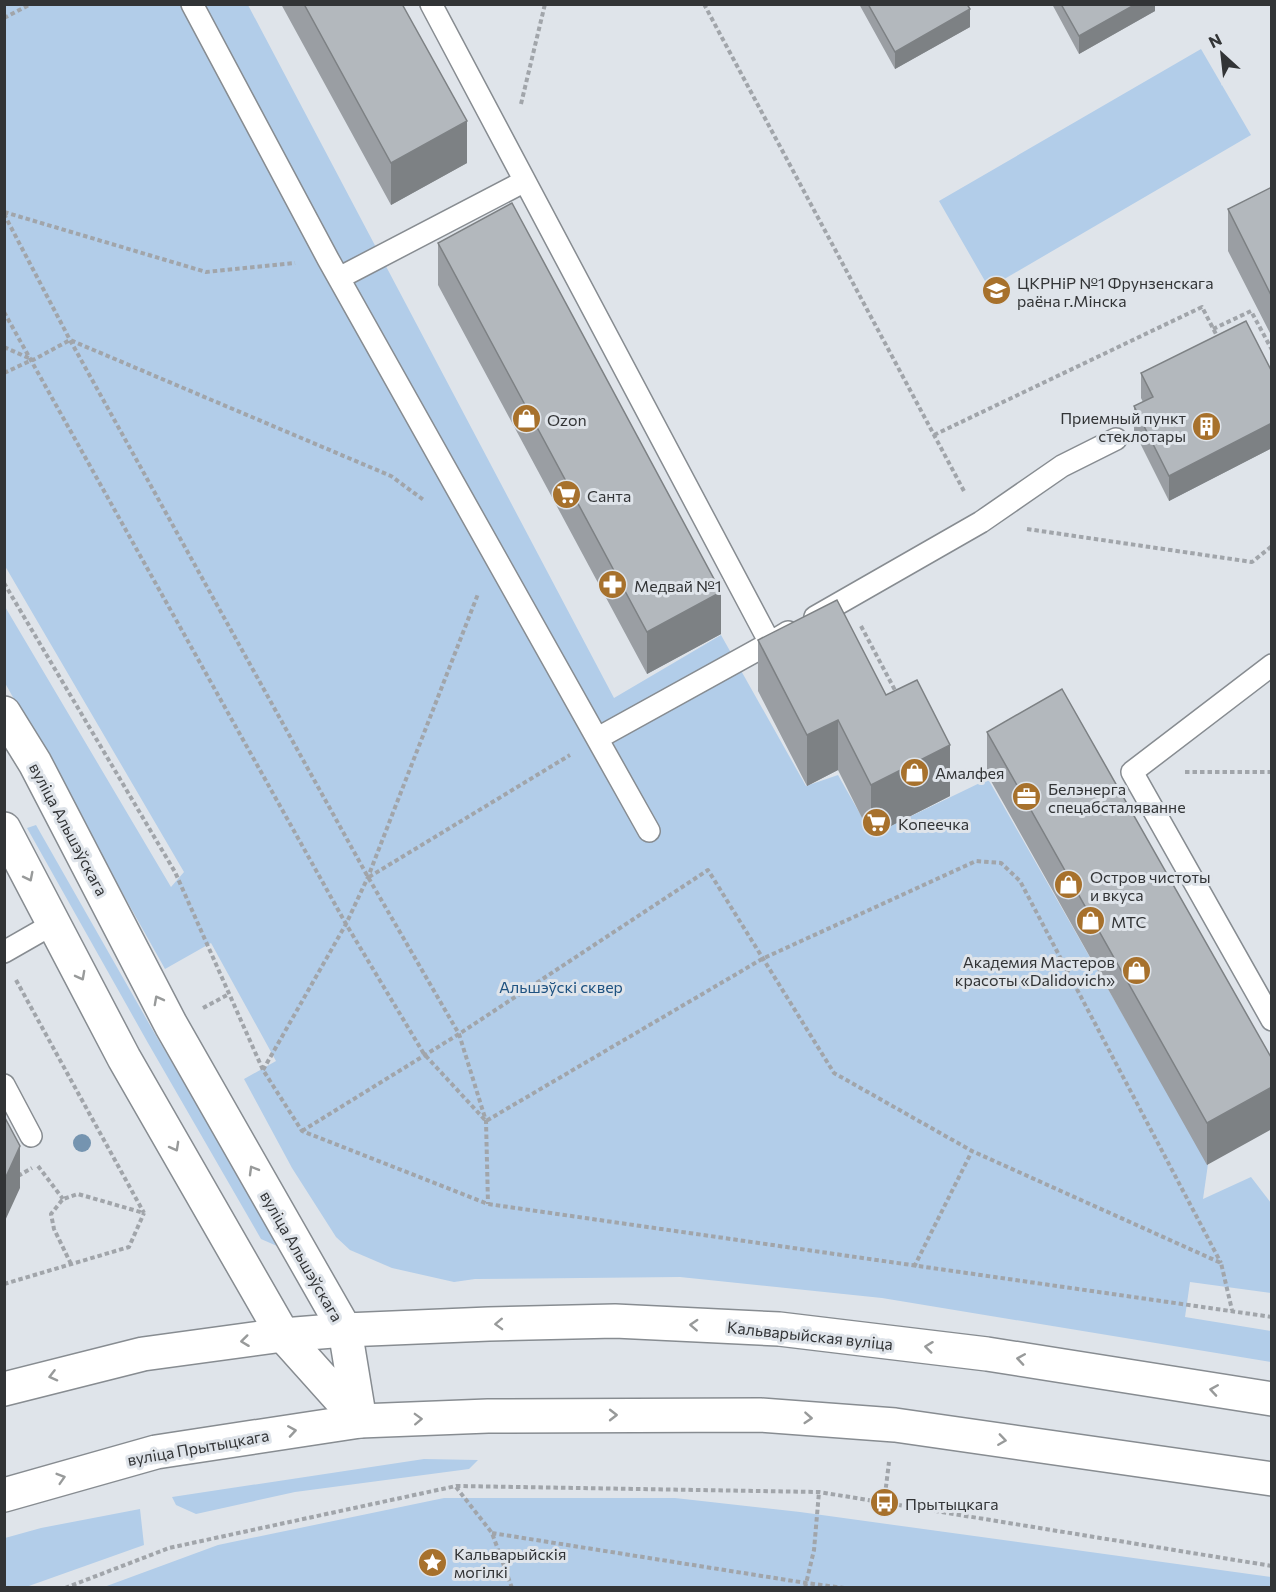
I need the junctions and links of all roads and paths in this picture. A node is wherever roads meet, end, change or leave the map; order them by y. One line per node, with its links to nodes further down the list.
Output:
1 (31, 4): 6 (path)
2 (192, 4): 10 (lane)
3 (431, 4): 7 (lane)
4 (545, 4): 7 (path)
5 (704, 4): 20 (path)
6 (4, 18)
7 (509, 151): 8 (lane)
8 (525, 181): 11 (lane); 28 (lane)
9 (4, 213): 10 (path); 14 (path)
10 (328, 259): 11 (lane)
11 (339, 278): 25 (lane)
12 (4, 312): 18 (path)
13 (1213, 329): 15 (path); 17 (path); 20 (path)
14 (70, 340): 18 (path); 22 (path); 37 (path)
15 (1222, 346)
16 (4, 347): 18 (path)
17 (1272, 350)
18 (33, 360): 19 (path); 39 (path)
19 (4, 373)
20 (934, 435): 23 (path)
21 (1116, 439): 23 (lane)
22 (428, 503)
23 (981, 522): 24 (path); 27 (lane)
24 (1272, 546)
25 (494, 551): 32 (lane); 37 (path)
26 (4, 583): 46 (path)
27 (846, 599): 28 (lane); 30 (path)
28 (770, 643): 32 (lane)
29 (1272, 665): 33 (lane)
30 (902, 703)
31 (4, 713): 60 (main road, вуліца Альшэўскага, one-way to 31)
32 (598, 738): 36 (lane); 37 (path)
33 (1132, 772): 34 (path); 43 (lane)
34 (1272, 772)
35 (4, 829): 38 (main road, one-way to 38)
36 (649, 831)
37 (368, 877): 39 (path); 44 (path)
38 (53, 924): 40 (lane); 61 (main road, one-way to 61)
39 (346, 924): 45 (path); 46 (path)
40 (4, 952)
41 (762, 959): 44 (path); 48 (path); 51 (path); 54 (path)
42 (16, 980): 53 (path)
43 (1272, 1020)
44 (459, 1034): 45 (path); 48 (path)
45 (424, 1054): 48 (path); 49 (path)
46 (263, 1070): 49 (path)
47 (4, 1085): 50 (lane)
48 (486, 1121): 52 (path)
49 (302, 1131): 52 (path)
50 (32, 1136)
51 (972, 1151): 54 (path); 56 (path)
52 (488, 1204): 56 (path)
53 (144, 1213): 55 (path); 55 (path)
54 (1221, 1263): 58 (path)
55 (71, 1264): 57 (path)
56 (914, 1267): 58 (path)
57 (4, 1284)
58 (1232, 1311): 59 (path)
59 (1272, 1317)
60 (345, 1330): 61 (main road); 63 (main road, Кальварыйская вуліца, one-way to 60); 64 (main road, вуліца Альшэўскага)
61 (283, 1335): 62 (main road, one-way to 62); 64 (main road)
62 (4, 1389)
63 (1272, 1399)
64 (360, 1421): 65 (main road, one-way to 65); 68 (main road, вуліца Прытыцкага, one-way to 64)
65 (1272, 1479)
66 (456, 1486): 67 (path); 69 (path); 72 (path)
67 (819, 1492): 70 (path); 71 (path)
68 (4, 1495)
69 (492, 1533): 71 (path); 73 (path)
70 (1272, 1566)
71 (805, 1585): 74 (path)
72 (65, 1587)
73 (512, 1587)
74 (844, 1587)

